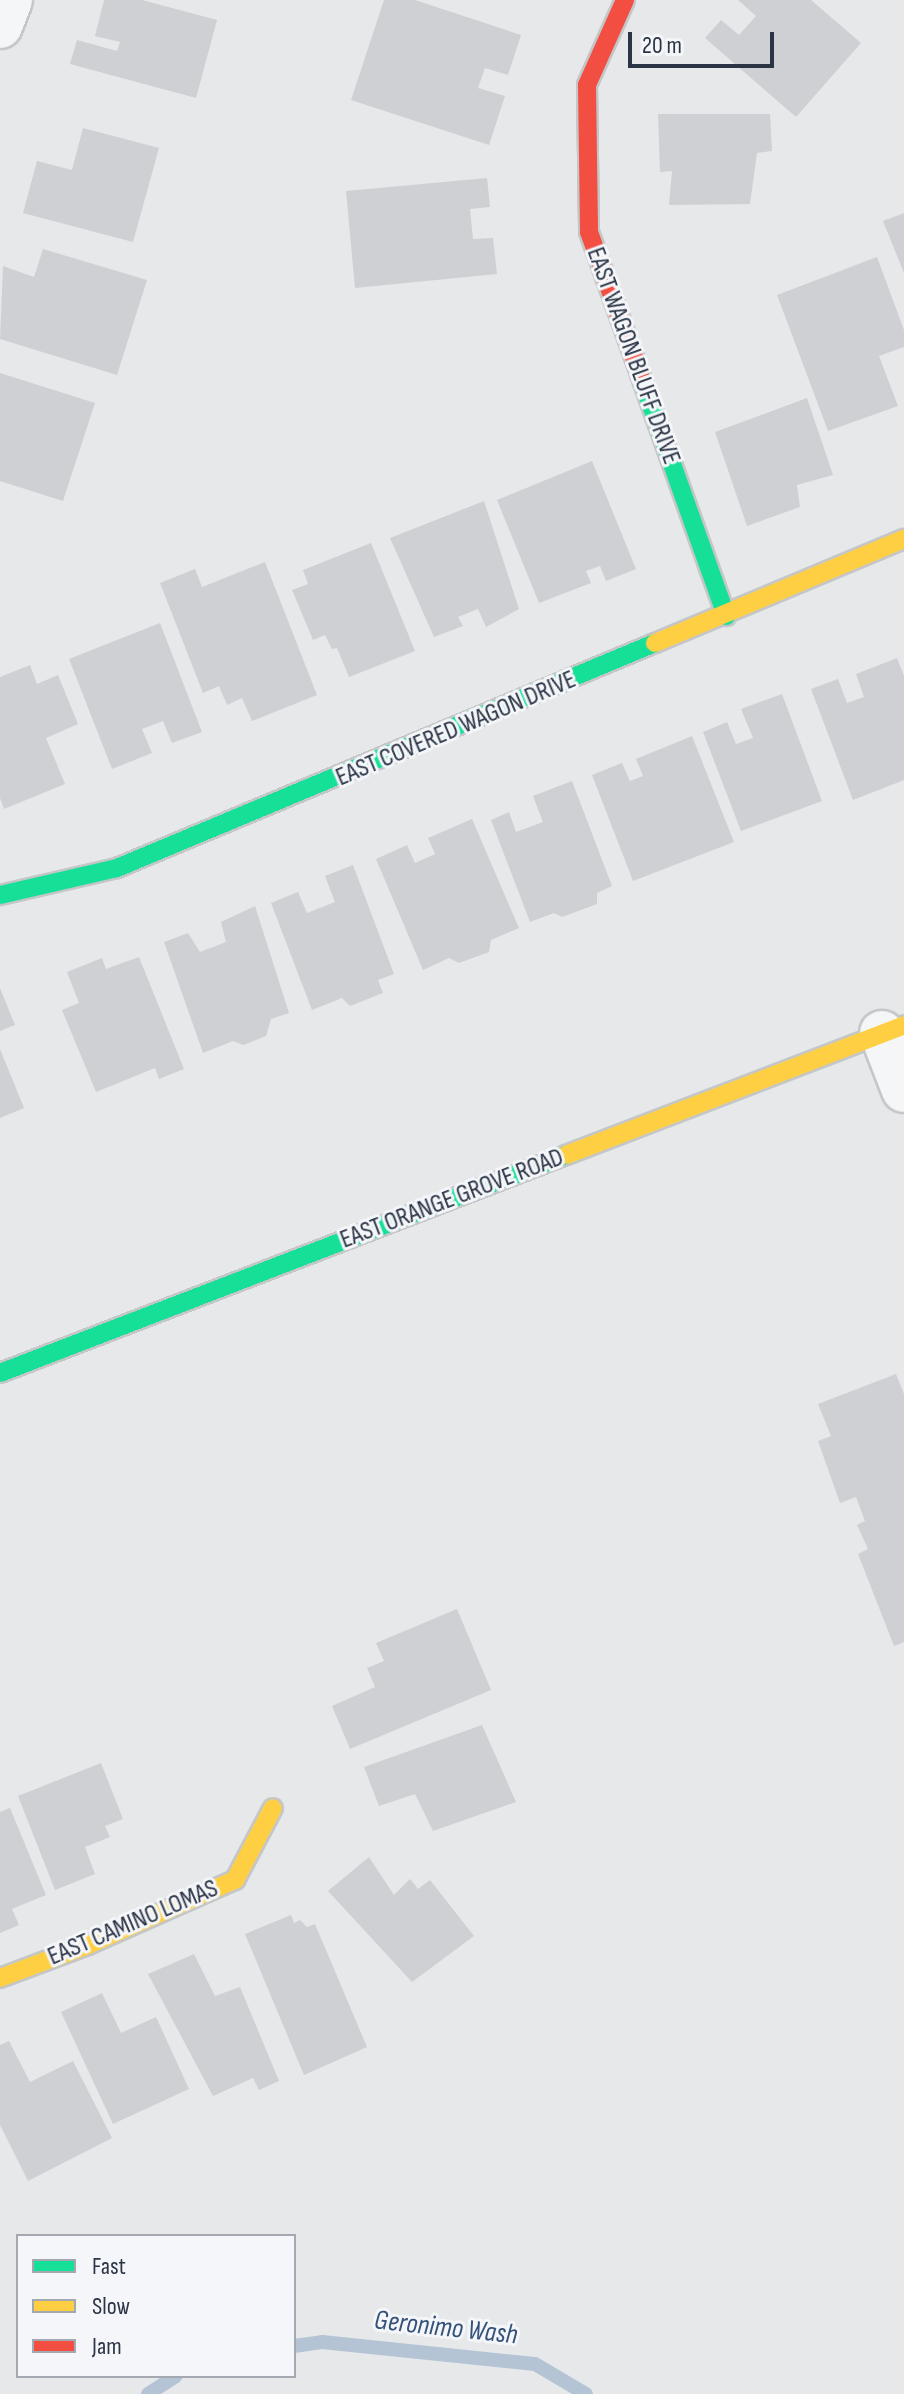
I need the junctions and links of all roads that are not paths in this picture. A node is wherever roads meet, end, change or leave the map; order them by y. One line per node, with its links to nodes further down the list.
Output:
1 (10, 0): 3 (street)
2 (625, 0): 5 (street, EAST WAGON BLUFF DRIVE)
3 (0, 26)
4 (904, 539): 5 (street, EAST COVERED WAGON DRIVE)
5 (726, 616): 6 (street, EAST COVERED WAGON DRIVE)
6 (0, 895)
7 (893, 1029): 8 (street); 9 (street, EAST ORANGE GROVE ROAD)
8 (904, 1090)
9 (0, 1373)
10 (273, 1808): 11 (street, EAST CAMINO LOMAS)
11 (0, 1978)

